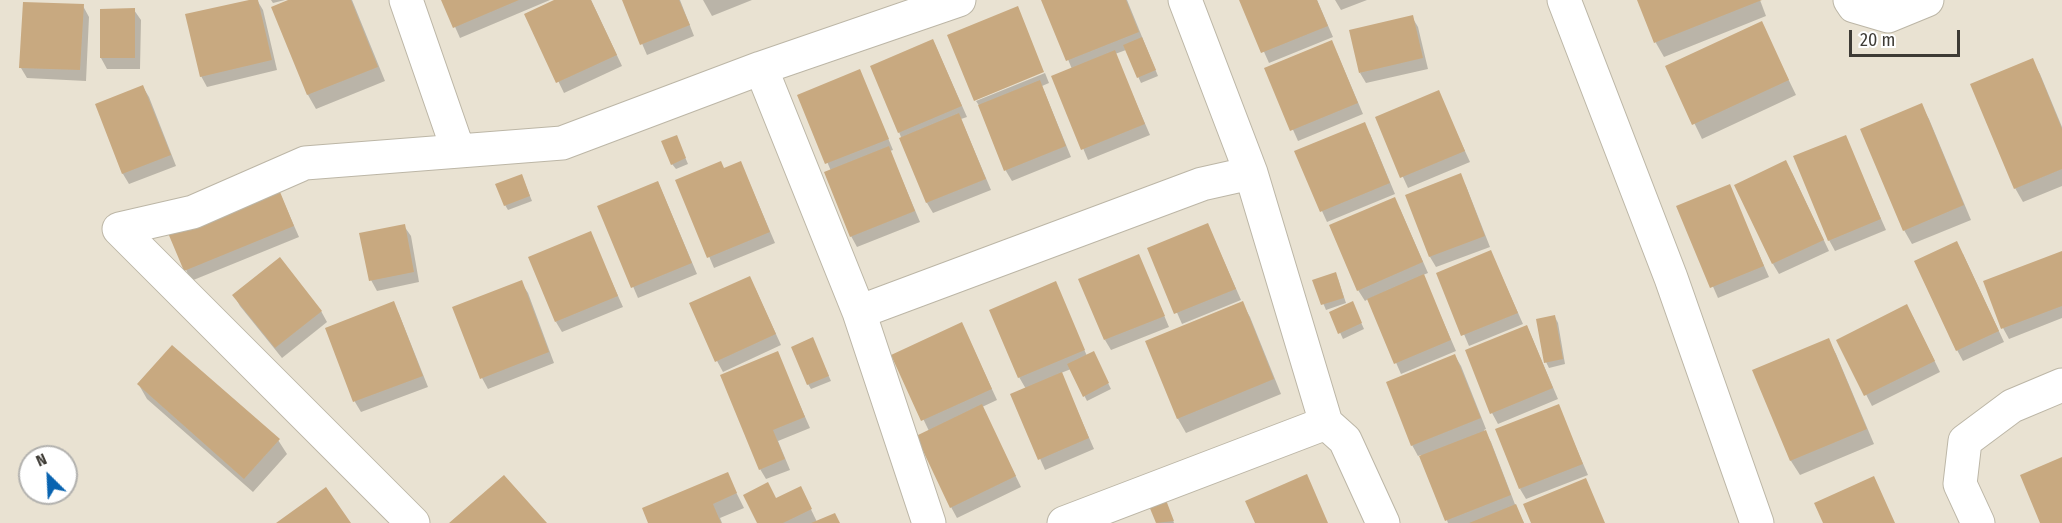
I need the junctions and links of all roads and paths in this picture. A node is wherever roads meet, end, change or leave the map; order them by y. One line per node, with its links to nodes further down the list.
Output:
1 (406, 0): 8 (street)
2 (959, 0): 7 (street)
3 (1185, 0): 9 (street)
4 (1564, 0): 17 (street)
5 (1850, 0): 6 (street)
6 (1928, 0)
7 (761, 68): 8 (street); 10 (street)
8 (458, 150): 13 (street)
9 (1251, 173): 10 (street); 12 (street)
10 (859, 312): 14 (street)
11 (2062, 385): 18 (street)
12 (1326, 423): 15 (street); 16 (street)
13 (413, 523)
14 (929, 523)
15 (1064, 523)
16 (1383, 523)
17 (1757, 523)
18 (1978, 523)

